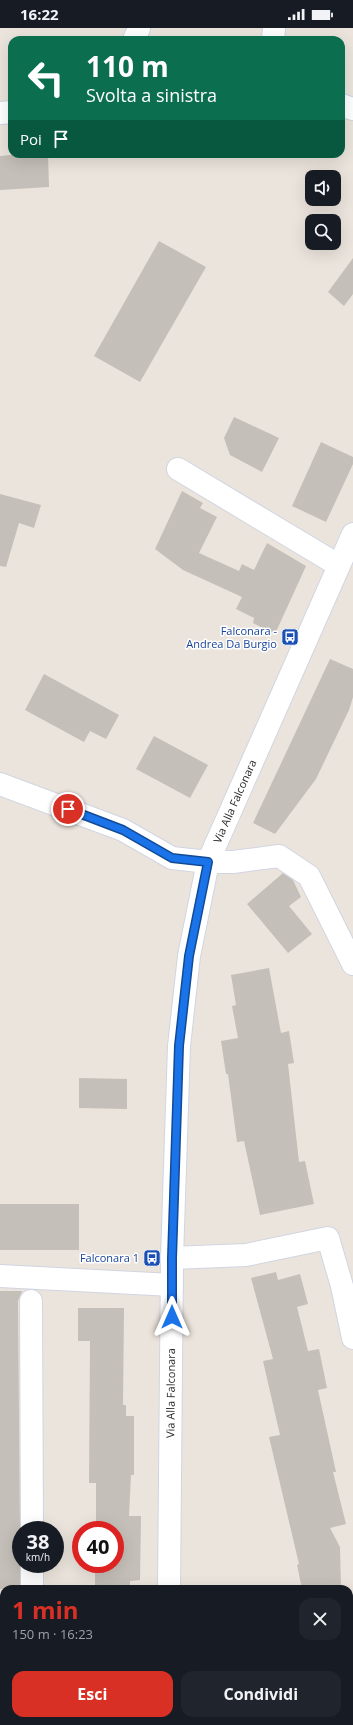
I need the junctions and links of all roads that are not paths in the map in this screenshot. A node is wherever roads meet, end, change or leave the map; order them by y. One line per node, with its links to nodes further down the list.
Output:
1 (178, 469): 3 (street)
2 (353, 534): 3 (street, Via Alla Falconara)
3 (338, 565): 5 (street, Via Alla Falconara)
4 (0, 784): 5 (street)
5 (208, 862): 6 (street); 7 (street, Via Alla Falconara)
6 (353, 964)
7 (172, 1258): 9 (street, Via Alla Falconara); 11 (street)
8 (0, 1276): 9 (street)
9 (172, 1286): 15 (street, Via Alla Falconara)
10 (31, 1301): 12 (street)
11 (353, 1338)
12 (32, 1521)
13 (32, 1573): 14 (street)
14 (32, 1585)
15 (169, 1585)

